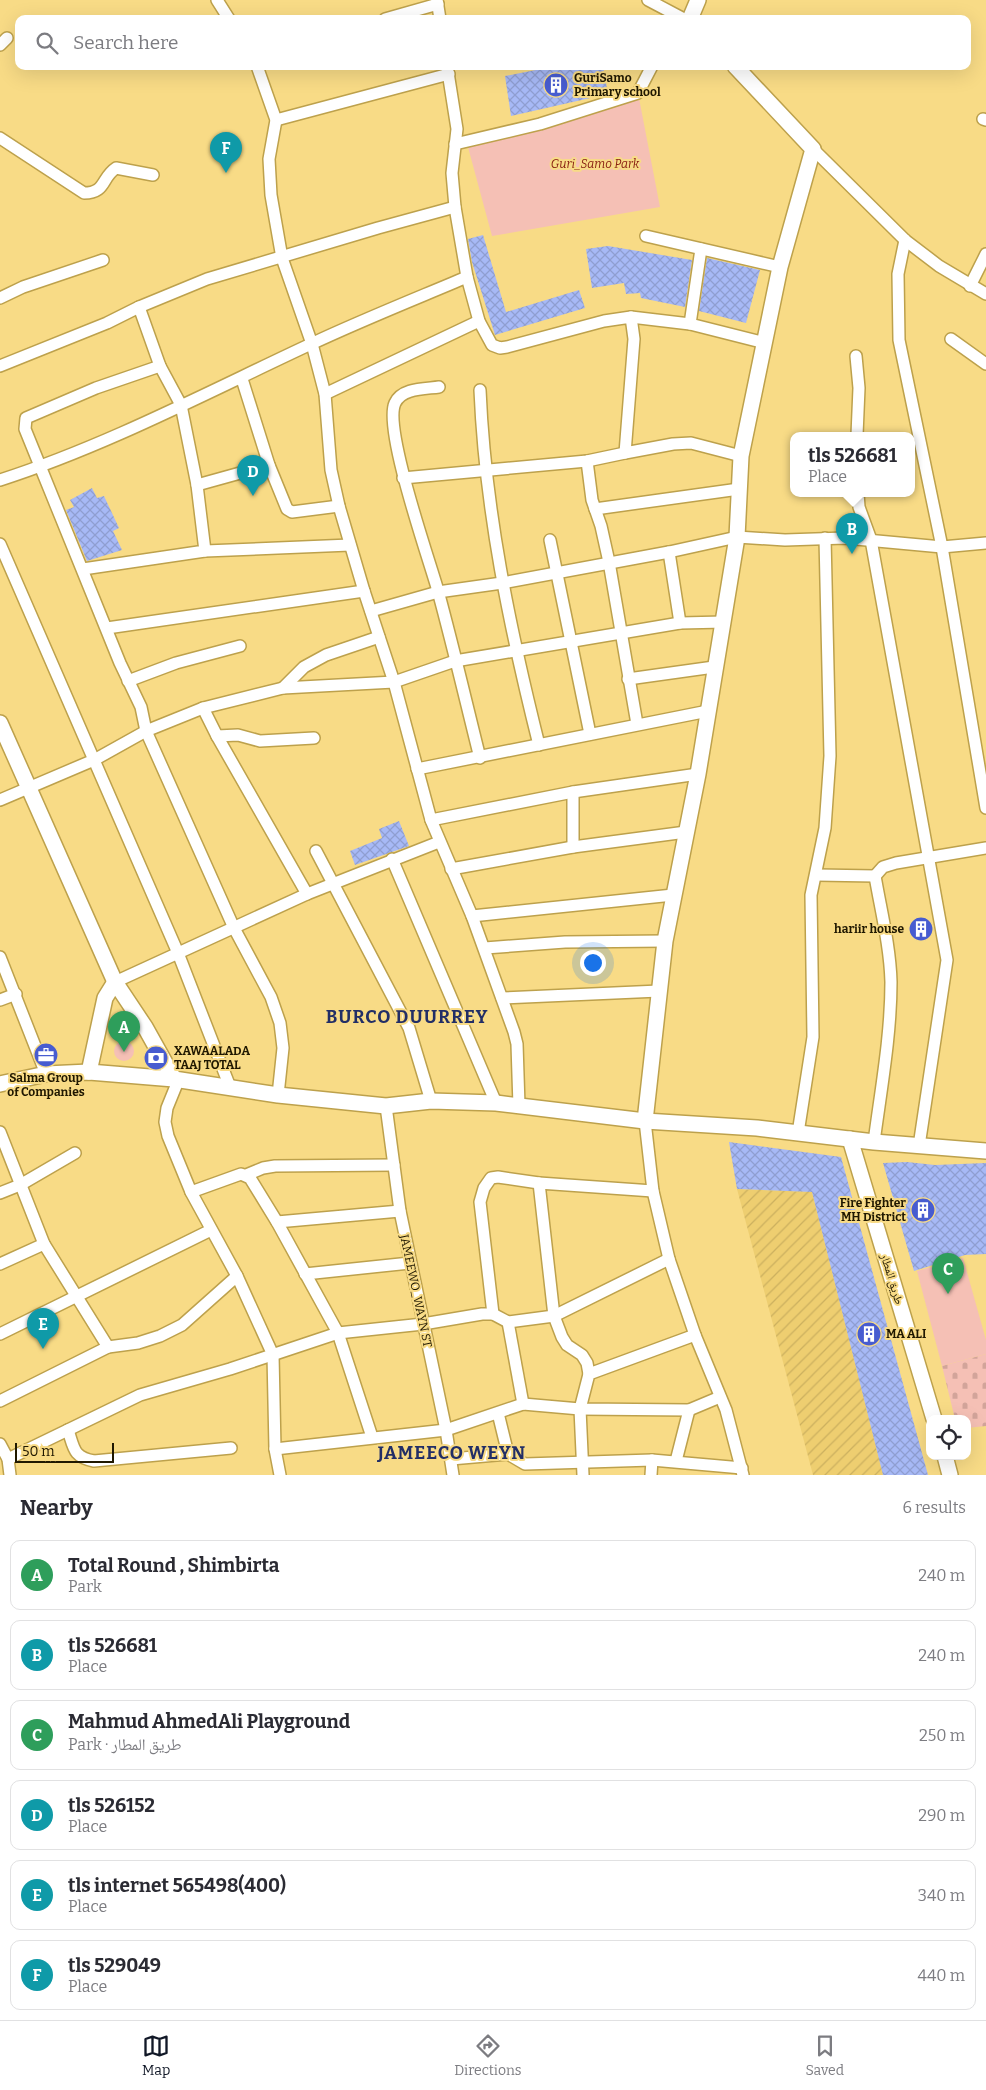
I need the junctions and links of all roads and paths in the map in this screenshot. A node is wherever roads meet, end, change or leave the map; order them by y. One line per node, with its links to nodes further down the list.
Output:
1 (217, 0): 5 (street)
2 (648, 0): 8 (street)
3 (698, 0): 9 (main road)
4 (438, 2): 6 (street); 7 (street)
5 (226, 15)
6 (397, 15)
7 (440, 15)
8 (676, 15)
9 (685, 15)
10 (258, 70): 14 (street)
11 (448, 70): 14 (street); 16 (street)
12 (650, 70): 16 (street)
13 (739, 70): 17 (main road)
14 (276, 120): 24 (street)
15 (0, 138): 18 (street)
16 (455, 144): 19 (street)
17 (813, 149): 21 (street); 26 (main road)
18 (153, 175)
19 (455, 207): 24 (street); 27 (street)
20 (646, 236): 22 (street)
21 (905, 240): 28 (street); 68 (street)
22 (701, 250): 26 (street); 34 (street)
23 (986, 254): 28 (street)
24 (282, 258): 31 (street); 37 (street)
25 (103, 260): 30 (street)
26 (780, 267): 36 (main road)
27 (467, 276): 33 (street); 37 (street)
28 (970, 286): 29 (street)
29 (986, 294)
30 (0, 298)
31 (139, 307): 40 (street); 41 (street)
32 (631, 317): 33 (street); 34 (street); 48 (street)
33 (478, 321): 45 (street)
34 (690, 324): 36 (street)
35 (951, 340): 39 (street)
36 (765, 343): 49 (main road)
37 (312, 344): 42 (street); 45 (street)
38 (856, 356): 47 (street)
39 (986, 364)
40 (0, 366)
41 (160, 366): 46 (street); 52 (street)
42 (242, 379): 46 (street); 51 (street)
43 (439, 387): 54 (street)
44 (480, 390): 53 (street)
45 (325, 394): 59 (street)
46 (181, 405): 52 (street); 56 (street)
47 (857, 432)
48 (625, 453): 49 (street); 50 (street)
49 (741, 456): 57 (main road)
50 (587, 460): 53 (street); 60 (street)
51 (270, 465): 56 (street); 59 (street)
52 (41, 467): 55 (street); 72 (street)
53 (486, 470): 54 (street); 74 (street)
54 (403, 478): 76 (street)
55 (0, 480)
56 (197, 484): 69 (street)
57 (738, 489): 60 (street); 61 (main road)
58 (858, 497): 64 (street)
59 (339, 506): 67 (street)
60 (595, 510): 71 (street)
61 (737, 536): 62 (street); 70 (street); 78 (main road)
62 (825, 538): 64 (street); 118 (street)
63 (550, 540): 73 (street)
64 (871, 540): 68 (street); 115 (street)
65 (986, 543): 68 (street)
66 (0, 544): 102 (street)
67 (350, 545): 69 (street); 75 (street)
68 (942, 547): 108 (street)
69 (205, 551): 72 (street)
70 (669, 552): 71 (street); 79 (street)
71 (609, 562): 73 (street); 81 (street)
72 (83, 569): 80 (street)
73 (557, 571): 74 (street); 83 (street)
74 (502, 583): 76 (street); 85 (street)
75 (364, 591): 77 (street); 80 (street)
76 (438, 592): 77 (street); 86 (street)
77 (371, 611): 82 (street)
78 (724, 622): 79 (street); 87 (main road)
79 (680, 624): 81 (street)
80 (107, 628): 89 (street)
81 (620, 632): 83 (street); 88 (street)
82 (379, 637): 90 (street); 91 (street)
83 (571, 641): 85 (street); 97 (street)
84 (240, 646): 89 (street)
85 (516, 652): 86 (street); 100 (street)
86 (455, 661): 90 (street); 101 (street)
87 (714, 667): 88 (street); 93 (main road)
88 (628, 679): 95 (street)
89 (128, 681): 96 (street)
90 (394, 682): 91 (street); 103 (street)
91 (283, 688): 92 (street)
92 (203, 708): 96 (street); 98 (street)
93 (708, 711): 95 (street); 104 (main road)
94 (0, 723): 105 (main road)
95 (637, 724): 97 (street)
96 (146, 731): 102 (street); 124 (street)
97 (590, 734): 100 (street)
98 (217, 736): 99 (street); 121 (street)
99 (314, 738)
100 (539, 745): 101 (street)
101 (480, 758): 103 (street)
102 (94, 760): 105 (street); 127 (street)
103 (417, 770): 109 (street)
104 (698, 774): 106 (street); 110 (main road)
105 (28, 787): 107 (street); 129 (main road)
106 (573, 792): 109 (street); 112 (street)
107 (0, 800)
108 (986, 808)
109 (431, 820): 111 (street)
110 (686, 832): 112 (street); 122 (main road)
111 (439, 842): 116 (street); 117 (street)
112 (573, 847): 117 (street)
113 (986, 848): 115 (street)
114 (316, 851): 120 (street)
115 (928, 858): 119 (street); 149 (street)
116 (392, 859): 120 (street); 141 (street)
117 (451, 869): 123 (street)
118 (817, 875): 119 (street); 146 (street)
119 (875, 876): 148 (street)
120 (332, 884): 121 (street); 140 (street)
121 (307, 894): 124 (street)
122 (674, 895): 123 (street); 125 (main road)
123 (472, 916): 126 (street)
124 (234, 928): 127 (street); 139 (street)
125 (665, 941): 126 (street); 130 (main road)
126 (485, 948): 132 (street)
127 (178, 952): 129 (street); 138 (street)
128 (0, 957): 131 (street)
129 (115, 982): 134 (main road); 136 (main road)
130 (659, 991): 132 (street); 144 (main road)
131 (16, 994): 133 (street); 135 (street)
132 (502, 998): 143 (street)
133 (0, 1000)
134 (89, 1072): 135 (main road); 136 (main road)
135 (46, 1074): 137 (main road)
136 (176, 1080): 138 (main road); 157 (street)
137 (0, 1084)
138 (230, 1087): 139 (main road)
139 (278, 1095): 142 (main road)
140 (431, 1101): 141 (main road); 142 (main road)
141 (496, 1103): 143 (main road)
142 (386, 1106): 152 (street, JAMEEWO_WAYN ST)
143 (519, 1106): 144 (main road)
144 (645, 1121): 146 (main road); 156 (street)
145 (0, 1132): 155 (street)
146 (798, 1133): 147 (main road)
147 (850, 1139): 148 (main road); 185 (main road, طريق المطار)
148 (874, 1142): 149 (main road)
149 (919, 1146): 150 (main road)
150 (986, 1151)
151 (75, 1153): 155 (street)
152 (394, 1165): 153 (street); 159 (street, JAMEEWO_WAYN ST)
153 (246, 1175): 157 (street); 160 (street)
154 (539, 1183): 156 (street); 169 (street); 170 (street)
155 (20, 1185): 158 (street); 162 (street)
156 (653, 1191): 163 (street)
157 (191, 1192): 161 (street)
158 (0, 1193)
159 (400, 1211): 160 (street); 164 (street, JAMEEWO_WAYN ST)
160 (277, 1222): 166 (street)
161 (211, 1230): 167 (street); 168 (street)
162 (44, 1244): 165 (street); 168 (street)
163 (669, 1259): 170 (street); 175 (street)
164 (410, 1263): 166 (street); 172 (street, JAMEEWO_WAYN ST)
165 (0, 1264)
166 (305, 1274): 173 (street)
167 (237, 1276): 176 (street); 177 (street)
168 (76, 1296): 174 (street); 176 (street)
169 (493, 1314): 171 (street); 172 (street)
170 (554, 1316): 171 (street); 178 (street)
171 (508, 1322): 181 (street)
172 (423, 1324): 173 (street); 187 (street, JAMEEWO_WAYN ST)
173 (338, 1333): 177 (street); 188 (street)
174 (0, 1334)
175 (694, 1335): 178 (street); 179 (street)
176 (108, 1347): 180 (street)
177 (272, 1355): 186 (street); 191 (street)
178 (589, 1374): 182 (street)
179 (720, 1397): 183 (street); 200 (street)
180 (0, 1401)
181 (523, 1404): 182 (street); 184 (street)
182 (580, 1409): 183 (street); 197 (street)
183 (689, 1410): 198 (street)
184 (498, 1413): 187 (street); 192 (street)
185 (933, 1415)
186 (68, 1430): 190 (street); 193 (street)
187 (446, 1430): 188 (street); 194 (street, JAMEEWO_WAYN ST)
188 (372, 1437): 191 (street)
189 (0, 1444): 193 (street)
190 (231, 1448)
191 (275, 1449): 202 (street)
192 (508, 1454): 194 (street); 199 (street)
193 (8, 1459): 201 (street)
194 (451, 1459): 203 (street, JAMEEWO_WAYN ST)
195 (652, 1460): 197 (street); 198 (street); 205 (street)
196 (946, 1460): 206 (main road)
197 (581, 1461): 199 (street); 204 (street)
198 (676, 1461): 200 (street)
199 (527, 1469)
200 (742, 1471)
201 (10, 1475)
202 (280, 1475)
203 (453, 1475)
204 (583, 1475)
205 (651, 1475)
206 (950, 1475)

